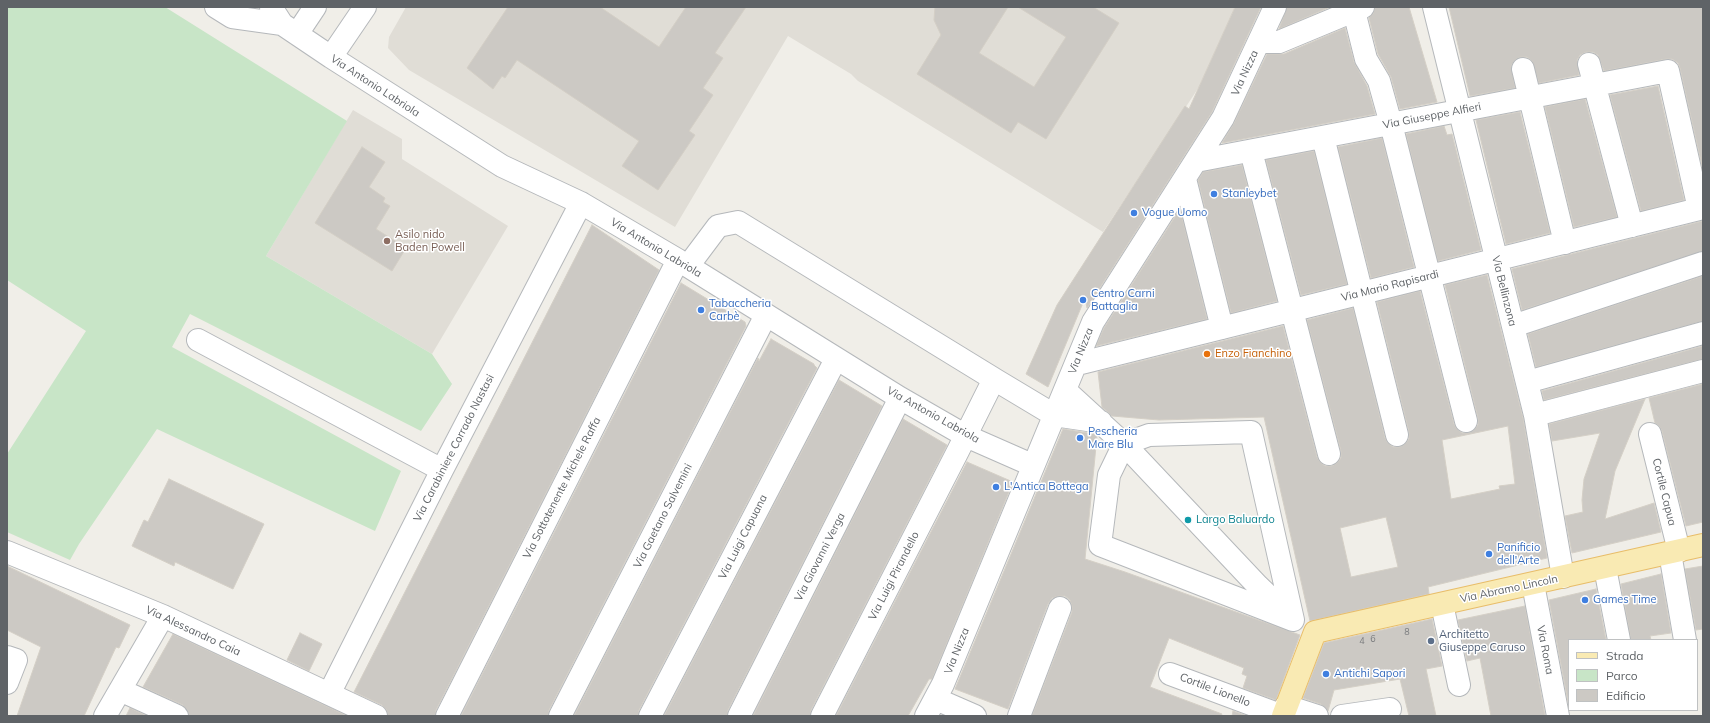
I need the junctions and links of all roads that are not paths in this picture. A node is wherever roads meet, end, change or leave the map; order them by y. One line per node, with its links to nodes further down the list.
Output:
1 (216, 7): 7 (street, Via Antonio Labriola)
2 (315, 7): 7 (street)
3 (365, 7): 9 (street)
4 (1275, 7): 8 (street, Via Nizza)
5 (1434, 7): 14 (street, Via Bellinzona)
6 (1358, 9): 8 (street); 15 (street)
7 (283, 22): 9 (street, Via Antonio Labriola)
8 (1260, 42): 18 (street, Via Nizza)
9 (331, 57): 20 (street, Via Antonio Labriola)
10 (1589, 64): 12 (street)
11 (1522, 69): 13 (street)
12 (1595, 85): 13 (street, Via Giuseppe Alfieri); 21 (street, Via Giuseppe Alfieri); 22 (street)
13 (1529, 97): 14 (street, Via Giuseppe Alfieri); 23 (street)
14 (1460, 110): 15 (street, Via Giuseppe Alfieri); 24 (street, Via Bellinzona)
15 (1391, 124): 16 (street, Via Giuseppe Alfieri); 27 (street)
16 (1323, 137): 17 (street, Via Giuseppe Alfieri); 28 (street)
17 (1251, 151): 18 (street, Via Giuseppe Alfieri); 29 (street)
18 (1196, 161): 19 (street, Via Nizza)
19 (1185, 179): 32 (street); 36 (street, Via Nizza)
20 (581, 204): 25 (street, Via Antonio Labriola); 52 (street, Via Carabiniere Corrado Nastasi)
21 (1701, 209): 22 (street, Via Mario Rapisardi)
22 (1632, 226): 23 (street, Via Mario Rapisardi)
23 (1565, 243): 24 (street, Via Mario Rapisardi)
24 (1497, 260): 27 (street, Via Mario Rapisardi); 31 (street, Via Bellinzona)
25 (683, 263): 30 (street, Via Antonio Labriola); 38 (street, Via Sottotenente Michele Raffa); 78 (street, Via Sottotenente Michele Raffa)
26 (1703, 263): 31 (street)
27 (1429, 276): 28 (street, Via Mario Rapisardi); 44 (street)
28 (1361, 293): 29 (street, Via Mario Rapisardi); 47 (street)
29 (1293, 310): 32 (street, Via Mario Rapisardi); 50 (street)
30 (766, 315): 35 (street, Via Antonio Labriola); 79 (street, Via Gaetano Salvemini)
31 (1513, 326): 39 (street, Via Bellinzona)
32 (1222, 328): 36 (street, Via Mario Rapisardi)
33 (1703, 334): 39 (street)
34 (198, 340): 52 (street)
35 (836, 359): 41 (street, Via Antonio Labriola); 80 (street, Via Luigi Capuana)
36 (1077, 364): 40 (street, Via Nizza)
37 (1703, 371): 43 (street)
38 (994, 379): 42 (street, Via Sottotenente Michele Raffa); 48 (street, Via Luigi Pirandello)
39 (1527, 382): 43 (street, Via Bellinzona)
40 (1065, 390): 42 (street, Via Nizza); 45 (street)
41 (900, 398): 48 (street, Via Antonio Labriola); 81 (street, Via Giovanni Verga)
42 (1054, 415): 45 (street); 51 (street, Via Nizza)
43 (1535, 415): 57 (street, Via Bellinzona)
44 (1466, 421)
45 (1100, 422): 49 (street)
46 (1650, 434): 55 (street, Cortile Capua)
47 (1397, 435)
48 (966, 436): 51 (street, Via Antonio Labriola); 82 (street, Via Luigi Pirandello)
49 (1124, 444): 62 (street); 62 (street); 62 (street)
50 (1329, 454)
51 (1032, 465): 72 (street, Via Nizza)
52 (442, 470): 71 (street, Via Carabiniere Corrado Nastasi)
53 (1703, 545): 55 (main road, Via Abramo Lincoln)
54 (7, 552): 61 (street, Via Alessandro Caia)
55 (1675, 552): 56 (main road, Via Abramo Lincoln); 65 (street, Cortile Capua)
56 (1605, 568): 57 (main road, Via Abramo Lincoln); 64 (street)
57 (1563, 577): 58 (main road, Via Abramo Lincoln)
58 (1533, 584): 59 (main road, Via Abramo Lincoln); 87 (street, Via Roma)
59 (1442, 604): 63 (main road, Via Abramo Lincoln); 69 (street)
60 (1060, 608): 84 (street)
61 (163, 616): 70 (street); 71 (street, Via Alessandro Caia)
62 (1293, 620): 63 (street)
63 (1315, 632): 74 (main road)
64 (1619, 639)
65 (1686, 639)
66 (7, 657): 68 (street)
67 (1170, 674): 74 (street, Cortile Lionello)
68 (7, 683)
69 (1459, 685)
70 (120, 690): 75 (street); 76 (street)
71 (329, 694): 77 (street, Via Alessandro Caia)
72 (931, 708): 83 (street)
73 (1390, 709): 86 (street)
74 (1284, 713): 85 (street, Cortile Lionello)
75 (105, 716)
76 (177, 716)
77 (376, 716)
78 (447, 716)
79 (560, 716)
80 (650, 716)
81 (739, 716)
82 (822, 716)
83 (975, 716)
84 (1019, 716)
85 (1317, 716)
86 (1342, 716)
87 (1558, 716)

